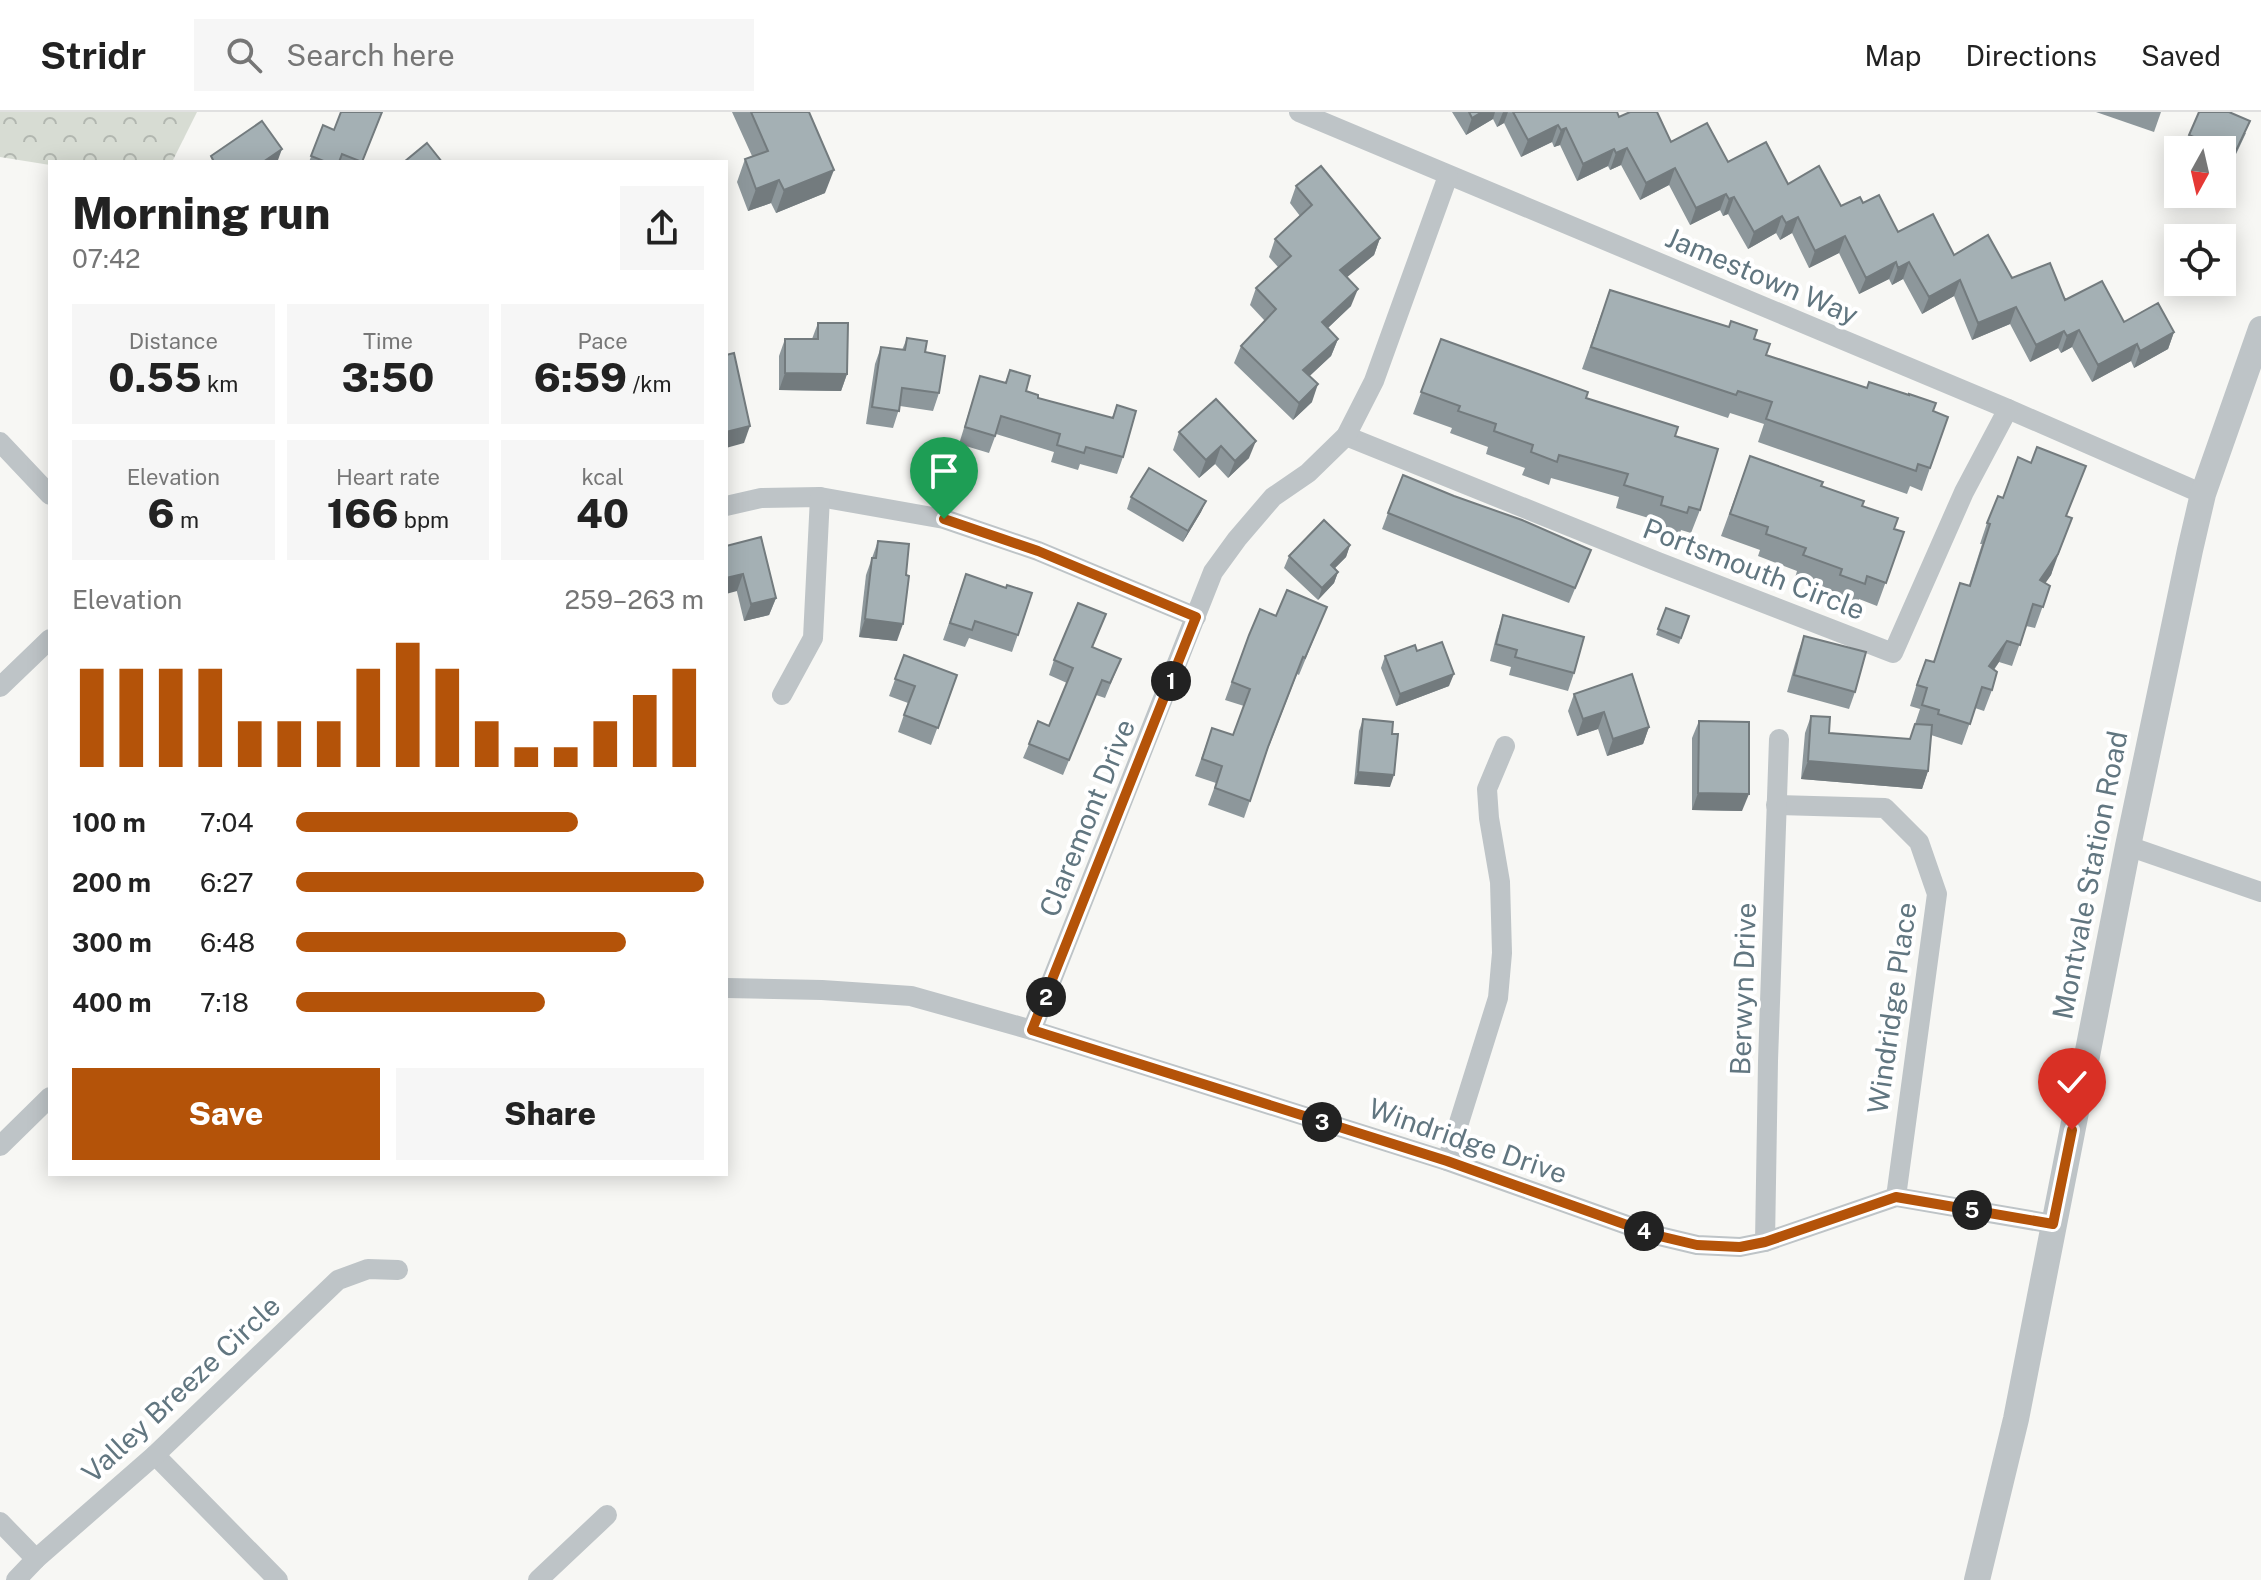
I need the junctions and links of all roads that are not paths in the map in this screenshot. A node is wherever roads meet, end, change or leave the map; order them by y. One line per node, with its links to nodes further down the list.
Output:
1 (1299, 112): 2 (street, Jamestown Way)
2 (1448, 176): 4 (street, Jamestown Way); 5 (street, Claremont Drive)
3 (2261, 329): 8 (street, Montvale Station Road)
4 (2008, 409): 5 (street, Portsmouth Circle); 8 (street, Jamestown Way)
5 (1346, 436): 11 (street, Claremont Drive)
6 (0, 442): 7 (street)
7 (48, 493)
8 (2203, 494): 18 (street, Montvale Station Road)
9 (820, 497): 10 (street); 11 (street); 14 (street)
10 (728, 506)
11 (1196, 617): 21 (street, Claremont Drive)
12 (48, 641): 13 (street)
13 (0, 687)
14 (782, 695)
15 (1779, 739): 17 (street, Berwyn Drive)
16 (1505, 746): 24 (street)
17 (1776, 805): 25 (street, Windridge Place); 27 (street, Berwyn Drive)
18 (2128, 846): 19 (street); 26 (street, Montvale Station Road)
19 (2261, 892)
20 (728, 988): 21 (street, Windridge Drive)
21 (1032, 1030): 24 (street, Windridge Drive)
22 (48, 1099): 23 (street)
23 (0, 1146)
24 (1447, 1161): 27 (street, Windridge Drive)
25 (1896, 1197): 26 (street, Windridge Drive); 27 (street, Windridge Drive)
26 (2053, 1224): 36 (street, Montvale Station Road)
27 (1765, 1242)
28 (398, 1270): 29 (street, Valley Breeze Circle)
29 (155, 1455): 32 (street, Valley Breeze Circle); 34 (street)
30 (607, 1515): 35 (street)
31 (0, 1522): 32 (street)
32 (36, 1559): 33 (street, Valley Breeze Circle)
33 (16, 1580)
34 (278, 1580)
35 (538, 1580)
36 (1977, 1580)

